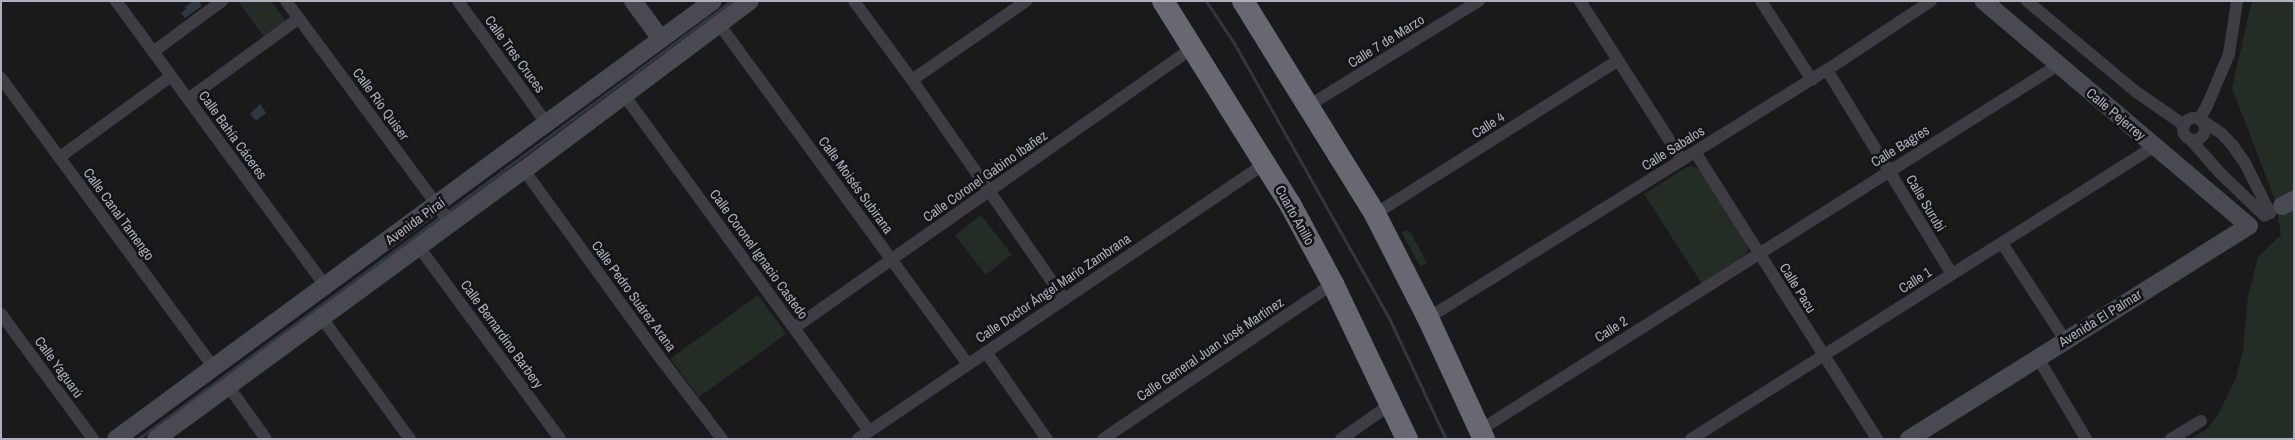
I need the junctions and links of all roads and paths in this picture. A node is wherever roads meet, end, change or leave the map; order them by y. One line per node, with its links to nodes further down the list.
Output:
1 (116, 1): 23 (street, Calle Bahía Cáceres)
2 (222, 1): 23 (street)
3 (286, 1): 19 (street, Calle Río Quiser)
4 (458, 1): 36 (street, Calle Tres Cruces)
5 (633, 1): 21 (main road)
6 (712, 1): 21 (main road, Avenida Piraí)
7 (750, 1): 20 (main road, Avenida Piraí)
8 (854, 1): 30 (street)
9 (1026, 1): 30 (street)
10 (1163, 1): 22 (highway, Cuarto Anillo)
11 (1479, 1): 34 (street, Calle 7 de Marzo)
12 (1580, 1): 25 (street)
13 (1760, 1): 31 (street)
14 (1931, 1): 27 (street, Calle Sabalos)
15 (1984, 1): 26 (main road, Calle Pejerrey)
16 (2026, 1): 37 (street)
17 (2237, 1): 35 (street)
18 (1248, 3): 34 (highway)
19 (299, 18): 33 (street); 47 (street, Calle Río Quiser)
20 (719, 24): 24 (main road, Avenida Piraí); 55 (street, Calle Moisés Subirana)
21 (662, 40): 24 (main road); 36 (main road, Avenida Piraí)
22 (1192, 48): 43 (highway, Cuarto Anillo); 46 (street, Calle Coronel Gabino Ibañez)
23 (154, 52): 28 (street, Calle Bahía Cáceres)
24 (675, 56): 32 (main road, Avenida Piraí)
25 (1617, 61): 42 (street); 49 (street, Calle 4)
26 (2058, 65): 39 (main road, Calle Pejerrey); 45 (street, Calle Bagres)
27 (1827, 70): 31 (street, Calle Sabalos); 45 (street, Calle Surubi)
28 (171, 76): 33 (street, Calle Bahía Cáceres); 41 (street)
29 (1, 78): 41 (street, Calle Canal Tamengo)
30 (912, 80): 46 (street)
31 (1812, 80): 40 (street, Calle Sabalos)
32 (624, 95): 44 (main road, Avenida Piraí); 63 (street, Calle Coronel Ignacio Castedo)
33 (188, 99): 58 (street, Calle Bahía Cáceres)
34 (1308, 106): 49 (highway)
35 (2201, 120): 37 (street); 38 (street); 48 (street)
36 (547, 124): 47 (main road, Avenida Piraí)
37 (2184, 124): 38 (street)
38 (2191, 140): 48 (street)
39 (2155, 146): 51 (main road, Calle Pejerrey); 52 (street, Calle 1)
40 (1695, 152): 42 (street, Calle Sabalos); 54 (street, Calle Pacu)
41 (60, 157): 70 (street, Calle Canal Tamengo)
42 (1682, 160): 62 (street, Calle Sabalos)
43 (1265, 163): 57 (highway, Cuarto Anillo); 59 (street, Calle Doctor Ángel Mario Zambrana)
44 (524, 170): 50 (main road, Avenida Piraí); 82 (street, Calle Pedro Suárez Arana)
45 (1889, 171): 54 (street, Calle Bagres); 56 (street, Calle Surubi)
46 (989, 192): 55 (street, Calle Coronel Gabino Ibañez); 59 (street)
47 (438, 207): 50 (street, Calle Río Quiser); 58 (main road, Avenida Piraí)
48 (2278, 209): 51 (street, Avenida El Palmar)
49 (1375, 214): 62 (highway)
50 (450, 223): 53 (main road, Avenida Piraí)
51 (2249, 226): 65 (main road, Avenida El Palmar)
52 (2002, 242): 56 (street, Calle 1); 65 (street)
53 (419, 247): 61 (main road, Avenida Piraí); 81 (street, Calle Bernardino Barbery)
54 (1758, 253): 67 (street, Calle Pacu); 75 (street, Calle 2)
55 (891, 260): 63 (street, Calle Coronel Gabino Ibañez); 69 (street, Calle Moisés Subirana)
56 (1952, 274): 67 (street, Calle 1)
57 (1333, 284): 72 (highway, Cuarto Anillo); 85 (street, Calle General Juan José Martinez)
58 (325, 286): 64 (main road, Avenida Piraí)
59 (1064, 299): 66 (street, Calle Doctor Ángel Mario Zambrana)
60 (1, 314): 76 (street, Calle Yaguarú)
61 (322, 318): 64 (main road, Avenida Piraí); 80 (street)
62 (1428, 318): 75 (highway)
63 (794, 328): 74 (street, Calle Coronel Ignacio Castedo)
64 (275, 337): 70 (main road, Avenida Piraí); 71 (main road, Avenida Piraí)
65 (2065, 340): 68 (main road, Avenida El Palmar)
66 (986, 352): 69 (street, Calle Doctor Ángel Mario Zambrana); 84 (street)
67 (1823, 356): 88 (street, Calle 1); 89 (street, Calle Pacu)
68 (2038, 358): 90 (main road, Avenida El Palmar); 91 (street)
69 (968, 364): 74 (street, Calle Doctor Ángel Mario Zambrana)
70 (213, 367): 77 (main road, Avenida Piraí)
71 (229, 387): 78 (main road, Avenida Piraí); 79 (street)
72 (1391, 404): 86 (street); 87 (highway, Cuarto Anillo)
73 (2201, 422): 92 (street)
74 (870, 431): 83 (street, Calle Doctor Ángel Mario Zambrana)
75 (1482, 434)
76 (92, 439)
77 (116, 439)
78 (156, 439)
79 (266, 439)
80 (410, 439)
81 (560, 439)
82 (722, 439)
83 (858, 439)
84 (1047, 439)
85 (1103, 439)
86 (1341, 439)
87 (1407, 439)
88 (1691, 439)
89 (1877, 439)
90 (1908, 439)
91 (2086, 439)
92 (2171, 439)

